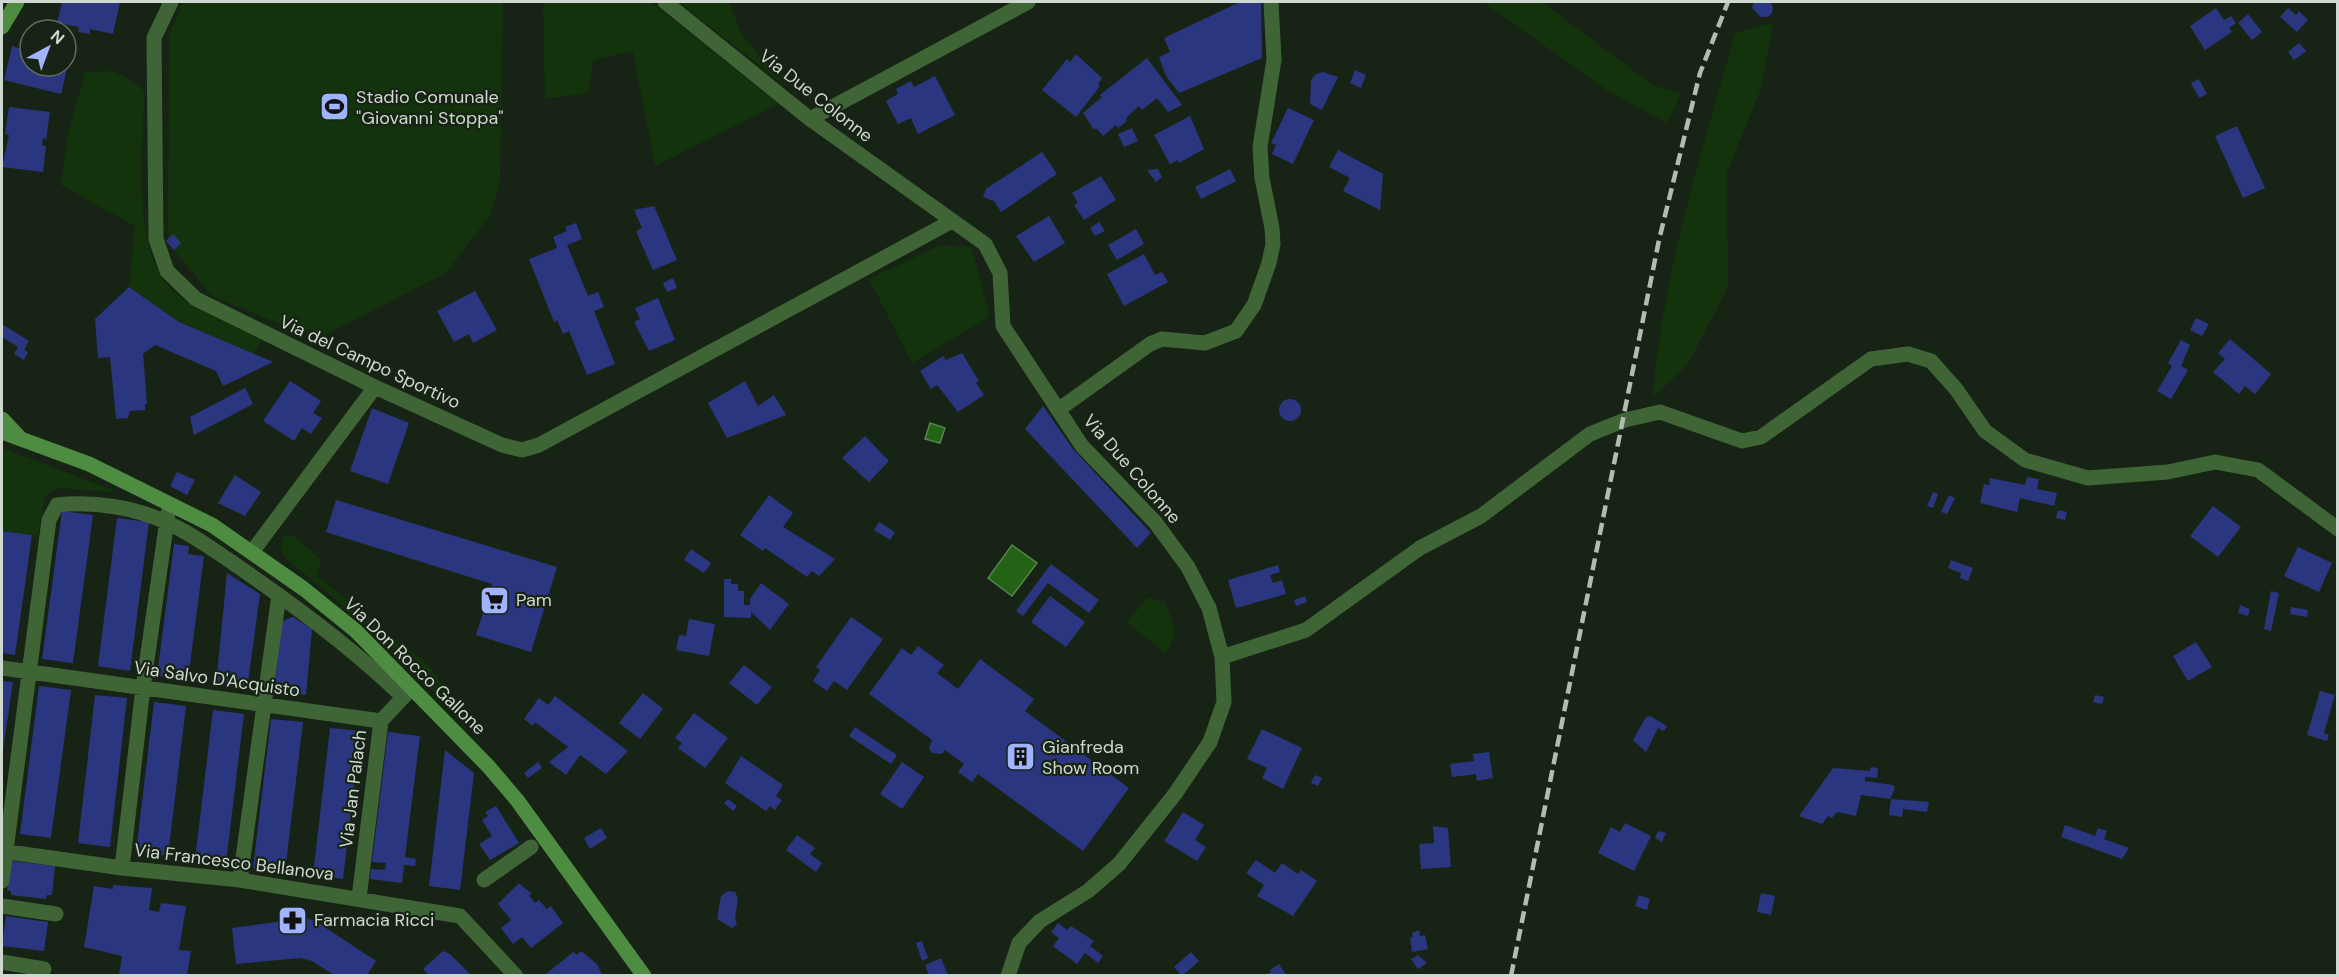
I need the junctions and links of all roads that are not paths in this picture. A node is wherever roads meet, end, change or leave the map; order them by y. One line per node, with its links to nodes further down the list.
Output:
1 (17, 2): 6 (main road)
2 (171, 2): 9 (street, Via del Campo Sportivo)
3 (665, 2): 7 (street, Via Due Colonne)
4 (1028, 2): 7 (street)
5 (1271, 2): 10 (street)
6 (2, 27)
7 (810, 119): 8 (street, Via Due Colonne)
8 (952, 221): 9 (street, Via del Campo Sportivo); 10 (street, Via Due Colonne)
9 (375, 387): 17 (street)
10 (1058, 410): 19 (street, Via Due Colonne)
11 (2, 419): 13 (main road)
12 (2, 432): 13 (main road, Via Don Rocco Gallone)
13 (21, 439): 14 (main road, Via Don Rocco Gallone)
14 (170, 504): 15 (street); 17 (main road, Via Don Rocco Gallone)
15 (167, 522): 18 (street); 21 (street); 22 (street)
16 (2337, 529): 19 (street)
17 (252, 552): 23 (main road, Via Don Rocco Gallone)
18 (279, 595): 23 (street); 24 (street)
19 (1222, 657): 39 (street, Via Due Colonne)
20 (2, 668): 21 (street, Via Salvo D'Acquisto)
21 (29, 672): 22 (street, Via Salvo D'Acquisto); 27 (street)
22 (143, 688): 24 (street, Via Salvo D'Acquisto); 28 (street)
23 (408, 692): 25 (street); 38 (main road, Via Don Rocco Gallone)
24 (263, 705): 25 (street, Via Salvo D'Acquisto); 29 (street)
25 (381, 721): 32 (street, Via Jan Palach)
26 (531, 847): 30 (street)
27 (4, 852): 28 (street, Via Francesco Bellanova); 31 (street)
28 (122, 868): 29 (street, Via Francesco Bellanova)
29 (240, 880): 32 (street, Via Francesco Bellanova)
30 (484, 880)
31 (2, 881)
32 (359, 898): 37 (street, Via Francesco Bellanova)
33 (2, 906): 34 (street)
34 (56, 914)
35 (2, 962): 36 (street)
36 (44, 969)
37 (516, 975)
38 (644, 975)
39 (1008, 975)

